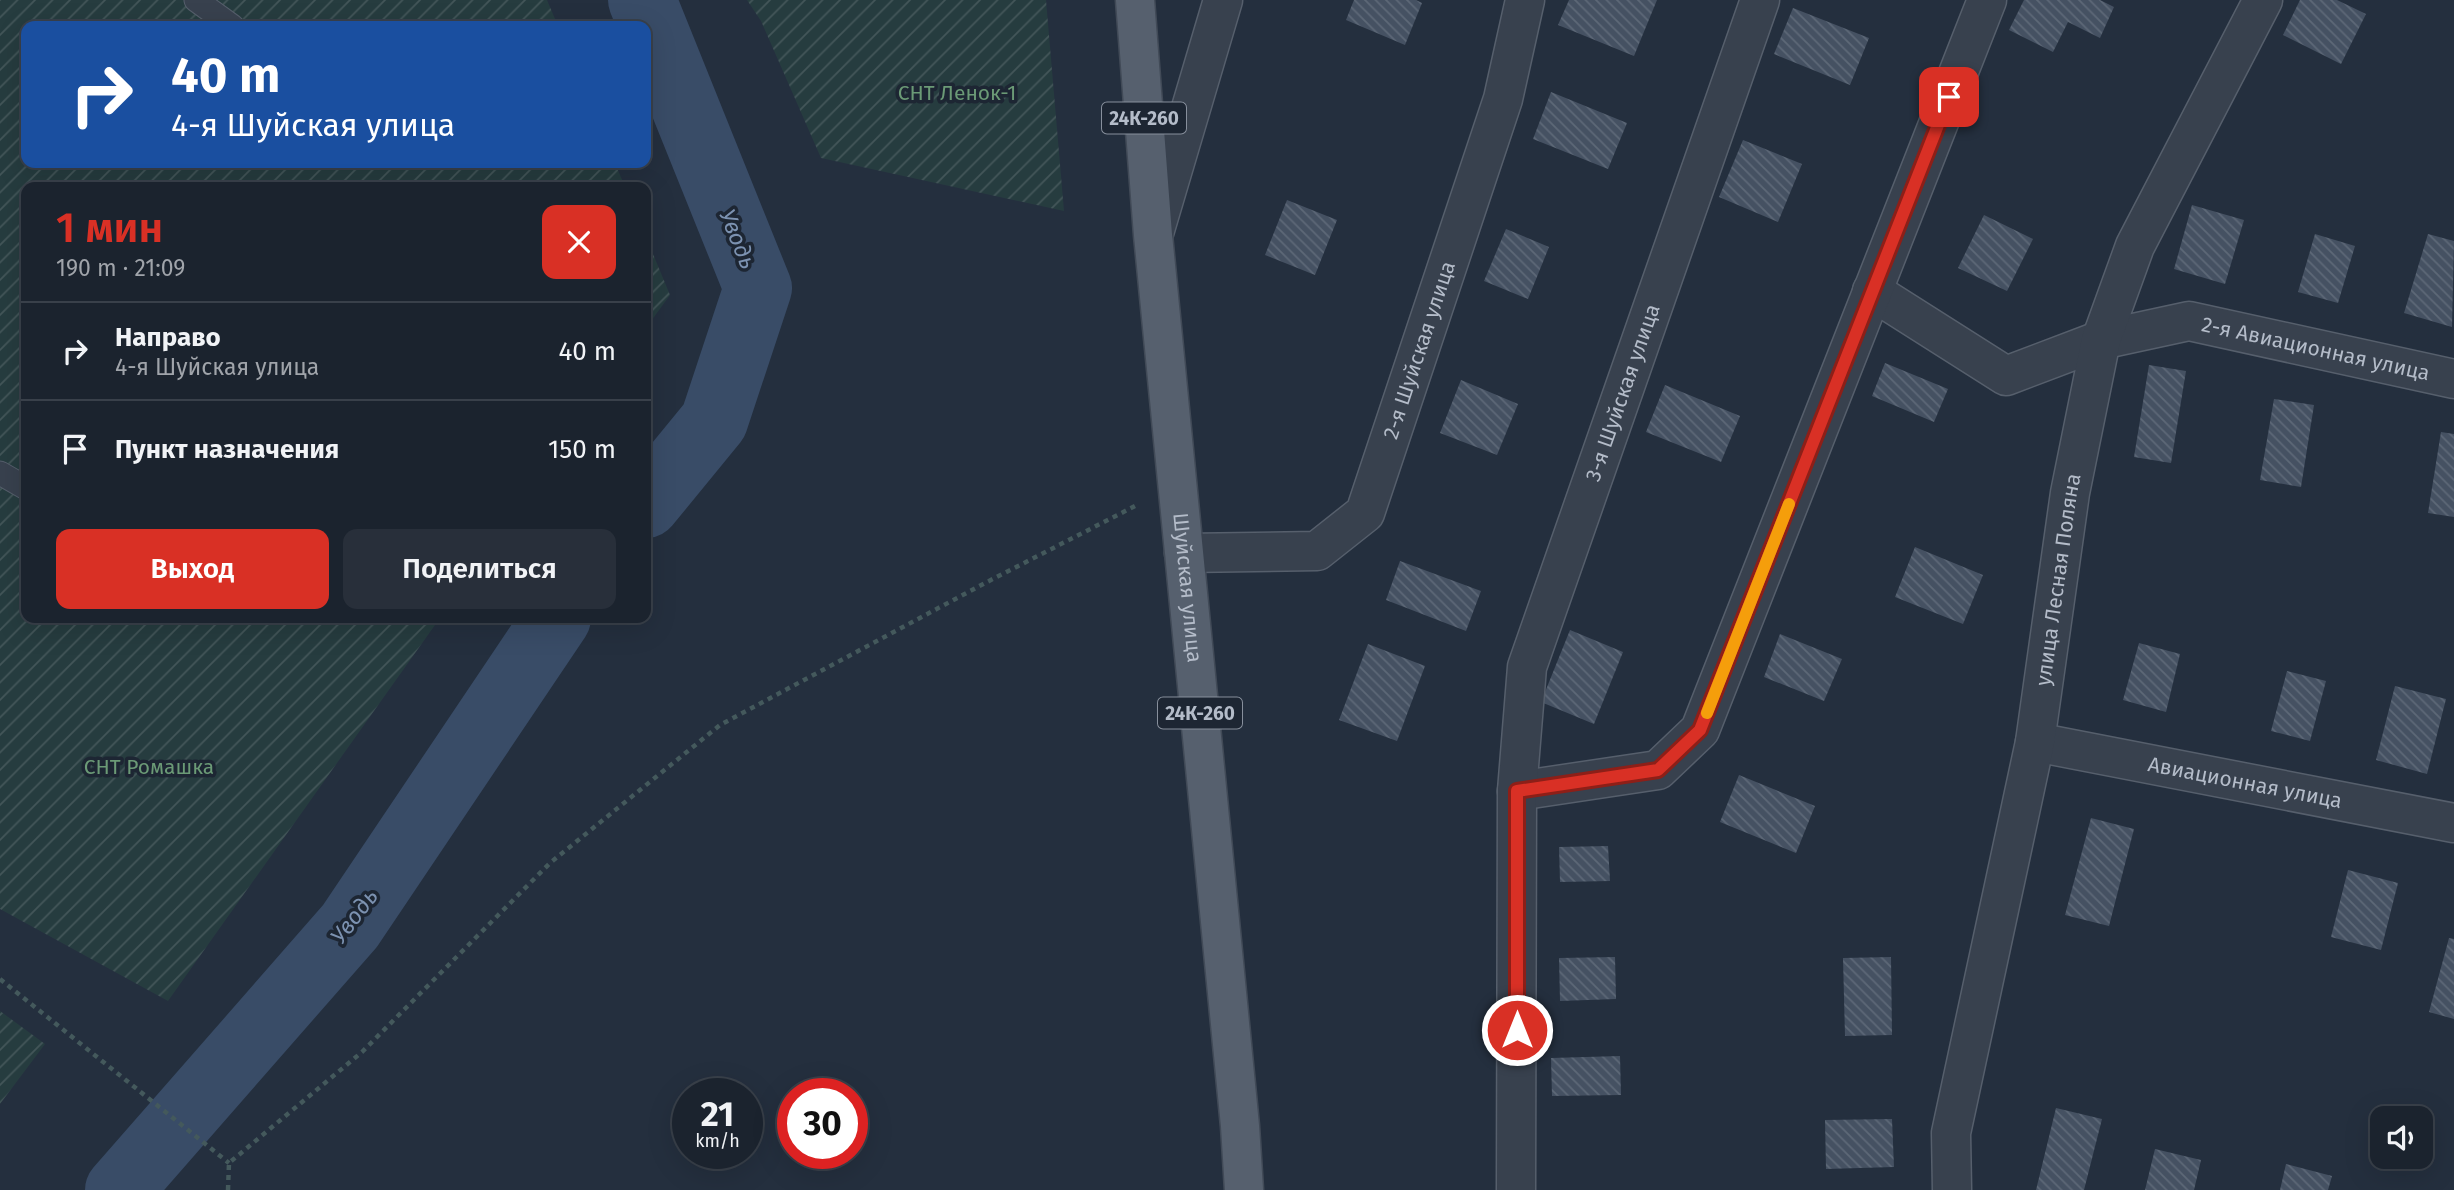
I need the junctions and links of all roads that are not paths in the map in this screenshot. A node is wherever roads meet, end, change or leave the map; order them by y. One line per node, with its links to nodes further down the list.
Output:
1 (196, 0): 8 (lane)
2 (1135, 0): 9 (main road, 24К-260)
3 (1223, 0): 9 (street)
4 (1525, 0): 15 (street, 2-я Шуйская улица)
5 (1760, 0): 17 (street, 3-я Шуйская улица)
6 (1987, 0): 10 (street)
7 (2263, 0): 11 (street, улица Лесная Поляна)
8 (225, 21)
9 (1153, 235): 15 (main road, Шуйская улица / 24К-260)
10 (1872, 291): 11 (street, 2-я Авиационная улица); 17 (street)
11 (2101, 340): 12 (street, 2-я Авиационная улица); 16 (street, улица Лесная Поляна)
12 (2454, 379)
13 (0, 473): 14 (lane)
14 (21, 485)
15 (1184, 553): 19 (main road, Шуйская улица / 24К-260)
16 (2035, 742): 18 (street, Авиационная улица); 21 (street, улица Лесная Поляна)
17 (1517, 791): 20 (street, 3-я Шуйская улица)
18 (2454, 823)
19 (1244, 1190)
20 (1516, 1190)
21 (1952, 1190)

